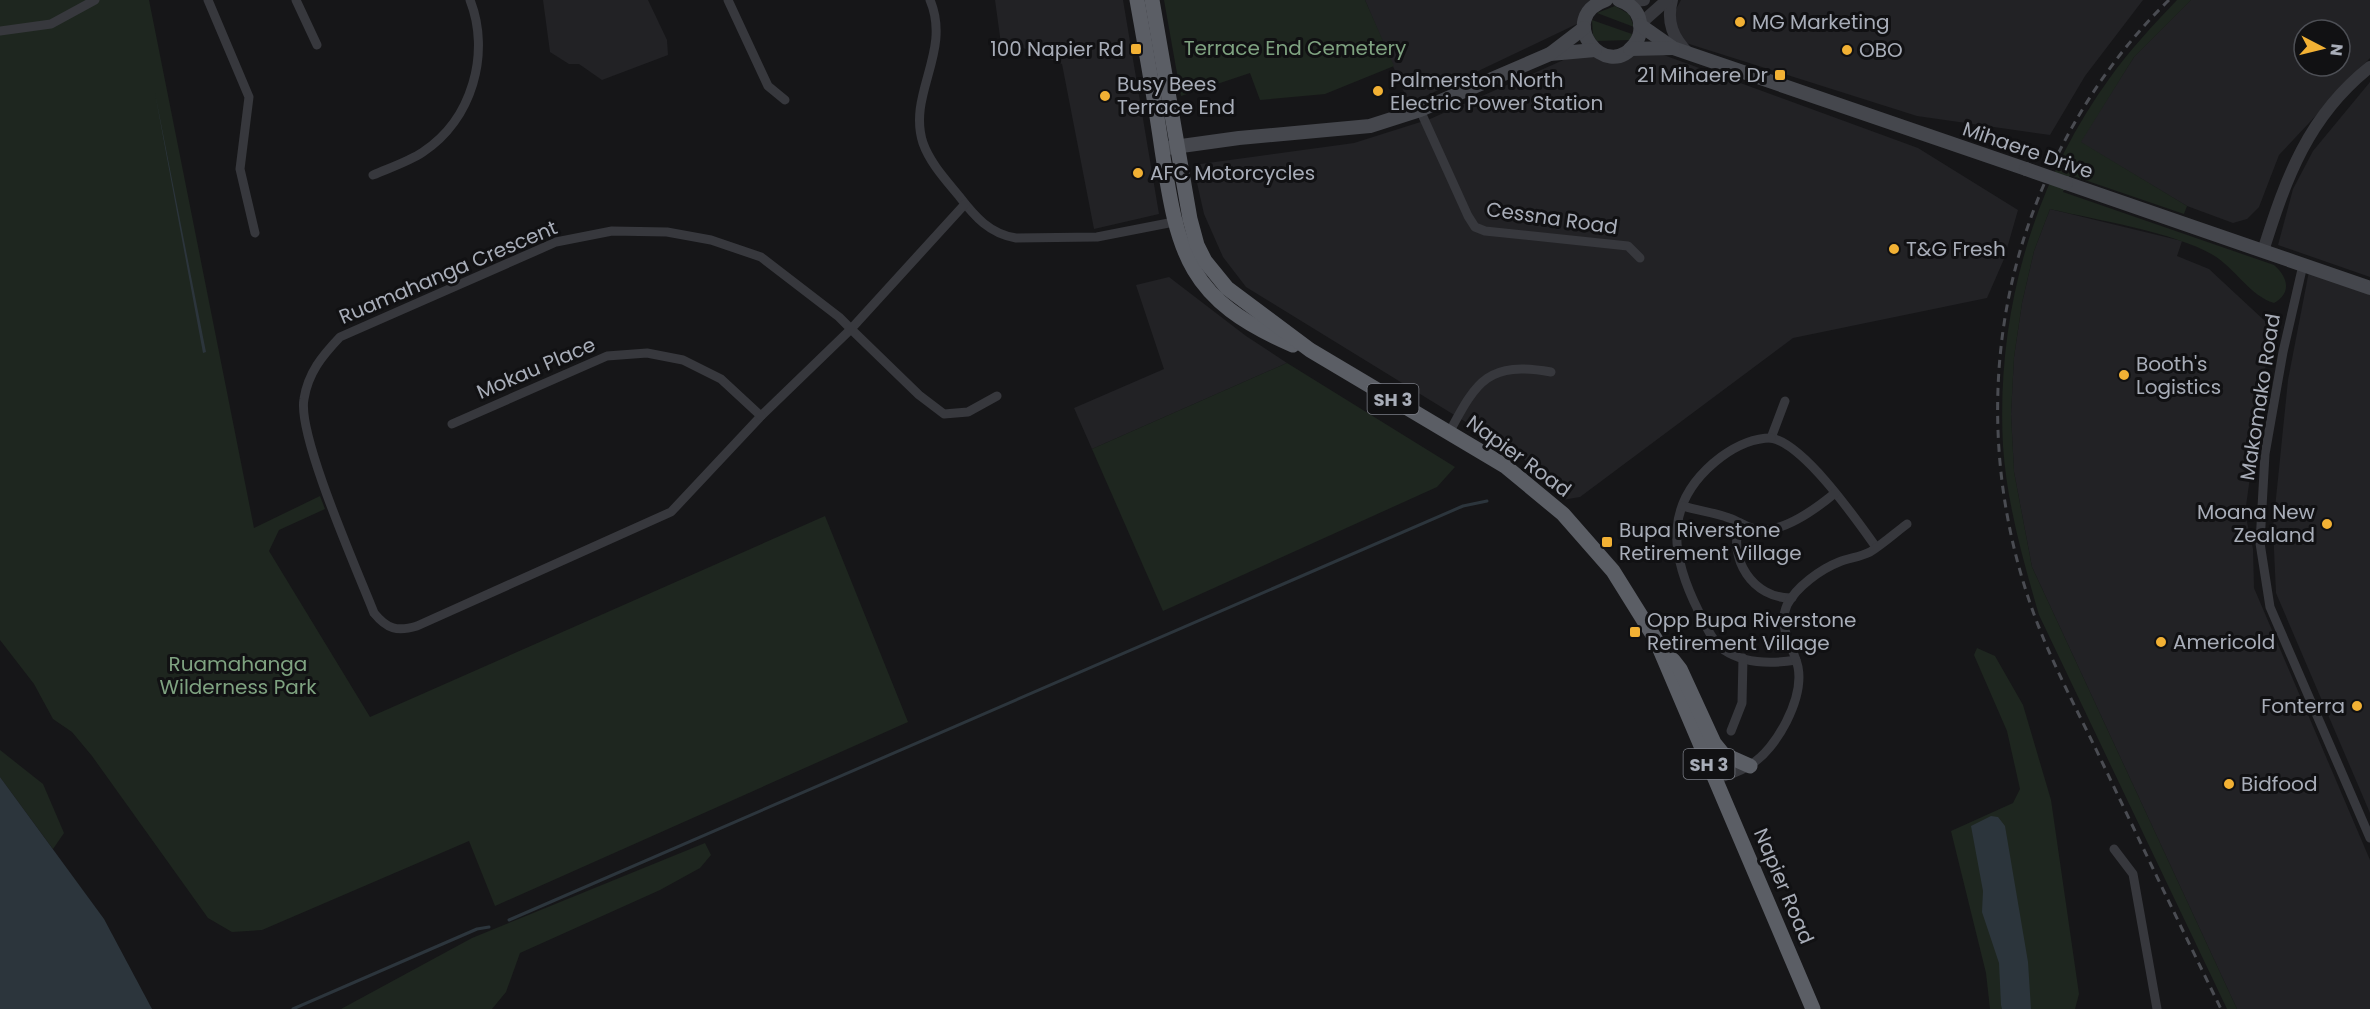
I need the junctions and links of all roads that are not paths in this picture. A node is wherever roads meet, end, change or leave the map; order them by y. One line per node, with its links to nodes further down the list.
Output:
1 (95, 0): 16 (street)
2 (208, 0): 31 (street)
3 (296, 0): 17 (street)
4 (470, 0): 27 (street)
5 (728, 0): 24 (street)
6 (930, 0): 28 (street)
7 (1137, 0): 26 (highway, Napier Road / SH 3)
8 (1152, 0): 26 (highway, Napier Road / SH 3)
9 (1606, 0): 15 (main road)
10 (1644, 0): 13 (street)
11 (1667, 0): 14 (street)
12 (1672, 0): 22 (street)
13 (1622, 1): 14 (main road)
14 (1640, 25): 18 (main road, Mihaere Drive); 20 (main road)
15 (1584, 28): 19 (main road); 21 (main road)
16 (0, 31)
17 (316, 45)
18 (1673, 48): 20 (main road, Mihaere Drive); 22 (main road, Mihaere Drive)
19 (1595, 50): 20 (main road, Mihaere Drive); 21 (main road, Mihaere Drive)
20 (1630, 50)
21 (1550, 54): 25 (main road)
22 (1689, 54): 32 (main road, Mihaere Drive, bridge)
23 (2370, 67): 32 (street)
24 (785, 100)
25 (1420, 110): 26 (main road); 33 (street, Cessna Road)
26 (1169, 148): 29 (highway, Napier Road / SH 3); 30 (highway, Napier Road / SH 3)
27 (373, 175)
28 (965, 204): 30 (street); 36 (street, Ruamahanga Crescent)
29 (1190, 219): 30 (street); 37 (highway, Napier Road / SH 3)
30 (1174, 222): 37 (highway, Napier Road / SH 3)
31 (255, 233)
32 (2264, 251): 34 (main road, Mihaere Drive)
33 (1640, 258)
34 (2303, 265): 35 (main road, Mihaere Drive); 57 (street, Makomako Road)
35 (2370, 288)
36 (851, 328): 39 (street); 41 (street, Ruamahanga Crescent); 41 (street, Ruamahanga Crescent)
37 (1310, 350): 43 (highway, Napier Road / SH 3)
38 (1551, 372): 43 (street)
39 (997, 396)
40 (1785, 401): 44 (street)
41 (761, 416): 42 (street, Mokau Place)
42 (452, 424)
43 (1450, 431): 51 (highway, Napier Road / SH 3)
44 (1771, 438): 45 (street); 46 (street)
45 (1835, 493): 47 (street); 49 (street)
46 (1683, 506): 47 (street); 52 (street)
47 (1740, 523): 50 (street)
48 (1906, 524): 49 (street)
49 (1876, 547): 50 (street)
50 (1792, 598): 53 (street)
51 (1656, 640): 55 (highway); 56 (highway, Napier Road / SH 3)
52 (1743, 658): 53 (street); 54 (street)
53 (1796, 660): 55 (street)
54 (1731, 730)
55 (1750, 766): 56 (street)
56 (1716, 780): 59 (highway, Napier Road / SH 3)
57 (2370, 838)
58 (2114, 849): 60 (street)
59 (1813, 1009)
60 (2157, 1009)

